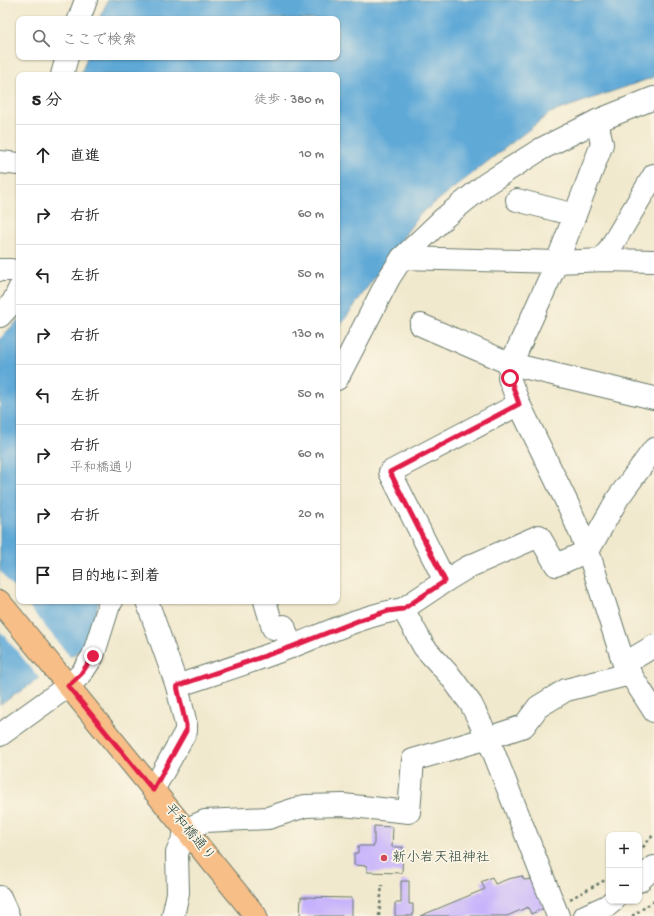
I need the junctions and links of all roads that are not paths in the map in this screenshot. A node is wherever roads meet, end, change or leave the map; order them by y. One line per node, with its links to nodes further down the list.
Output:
1 (86, 0): 2 (street)
2 (80, 16)
3 (66, 60): 4 (street)
4 (63, 72)
5 (654, 98): 6 (street)
6 (597, 121): 11 (street); 12 (street)
7 (0, 162): 8 (street)
8 (16, 164)
9 (654, 175): 13 (street)
10 (517, 200): 11 (street)
11 (575, 215): 15 (street)
12 (402, 258): 15 (street); 20 (street)
13 (605, 260): 14 (street); 15 (street)
14 (654, 261)
15 (557, 262): 19 (street)
16 (10, 276): 17 (street)
17 (0, 316)
18 (421, 325): 19 (street)
19 (511, 364): 21 (street); 22 (street)
20 (340, 373)
21 (654, 398)
22 (519, 404): 24 (street); 25 (street)
23 (654, 449): 24 (street)
24 (588, 551): 25 (street); 33 (street)
25 (445, 581): 30 (street)
26 (0, 602): 34 (main road, 平和橋通り)
27 (110, 604): 34 (street)
28 (149, 604): 35 (street)
29 (266, 604): 32 (street)
30 (403, 609): 32 (street); 38 (street)
31 (654, 646): 33 (street)
32 (291, 647): 35 (street)
33 (627, 669): 36 (street); 38 (street)
34 (63, 679): 37 (street); 39 (main road, 平和橋通り)
35 (177, 686): 39 (street)
36 (654, 711)
37 (0, 735)
38 (488, 738): 40 (street); 48 (street)
39 (153, 790): 40 (main road, 平和橋通り)
40 (186, 829): 46 (street); 47 (main road, 平和橋通り)
41 (654, 867): 42 (street)
42 (642, 878)
43 (0, 897): 45 (street)
44 (611, 908): 49 (street)
45 (8, 916)
46 (173, 916)
47 (256, 916)
48 (558, 916)
49 (585, 916)

